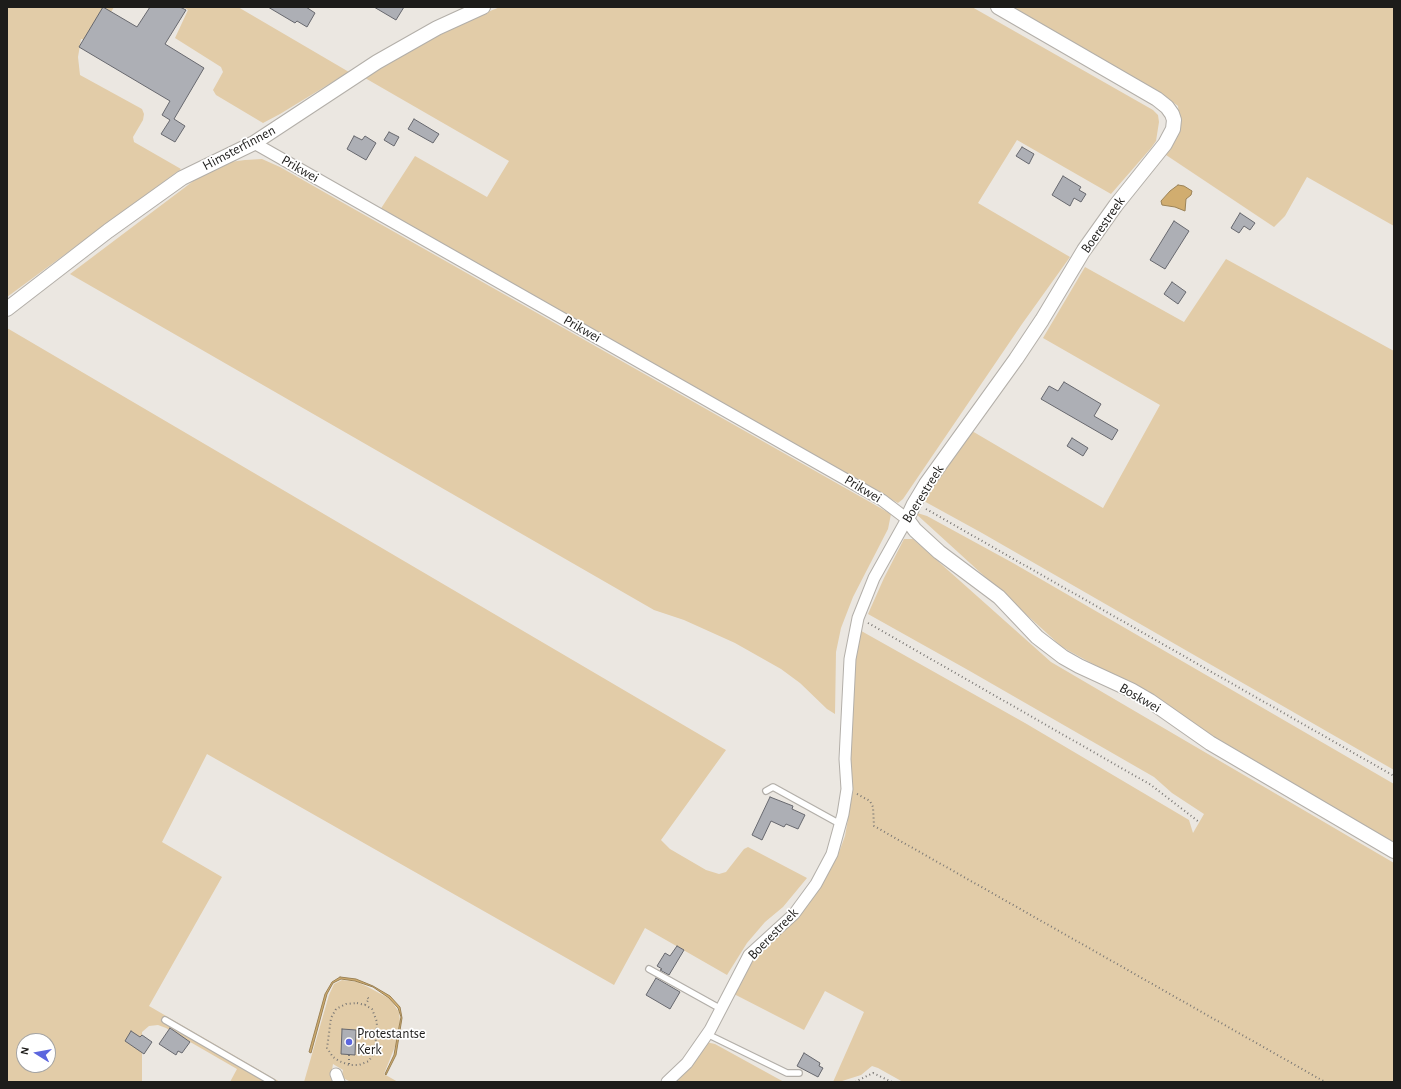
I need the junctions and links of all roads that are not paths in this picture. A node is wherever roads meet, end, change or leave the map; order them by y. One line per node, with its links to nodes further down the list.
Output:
1 (483, 7): 3 (street, Himsterfinnen)
2 (998, 7): 5 (street, Boerestreek)
3 (254, 143): 4 (street, Himsterfinnen); 5 (street, Prikwei)
4 (7, 309)
5 (906, 519): 7 (street, Boerestreek); 8 (street, Boskwei)
6 (766, 791): 7 (lane)
7 (841, 824): 10 (street, Boerestreek)
8 (1394, 851)
9 (649, 969): 10 (lane)
10 (721, 1009): 12 (street, Boerestreek)
11 (165, 1020): 14 (lane)
12 (707, 1034): 13 (lane); 15 (street, Boerestreek)
13 (799, 1073)
14 (272, 1082)
15 (667, 1082)

